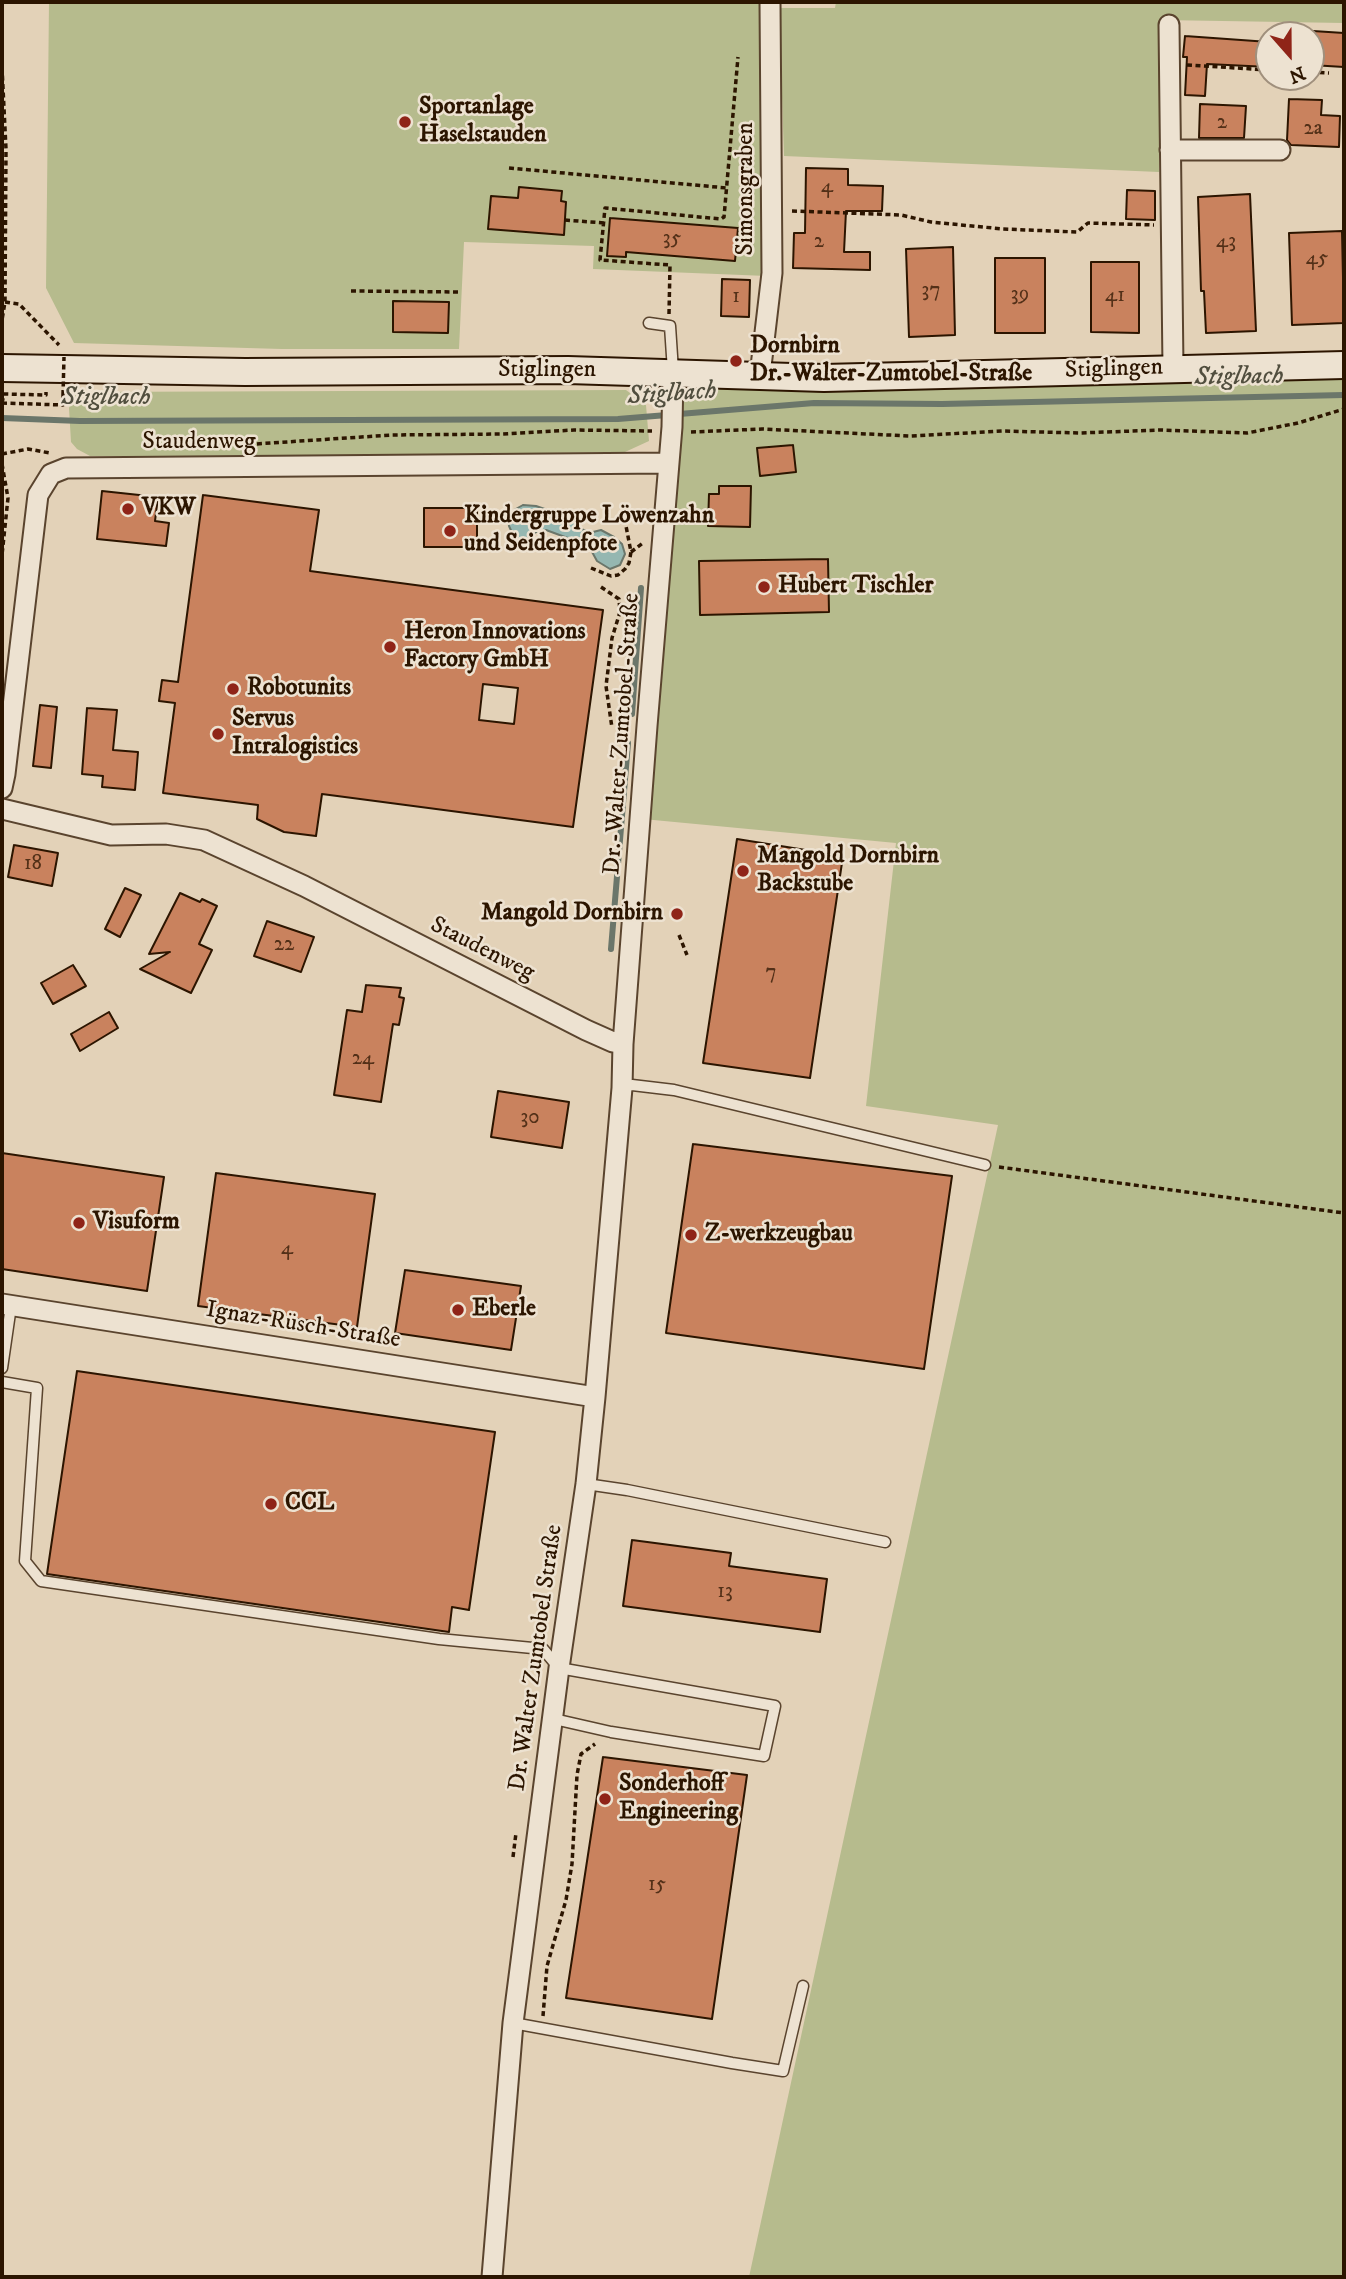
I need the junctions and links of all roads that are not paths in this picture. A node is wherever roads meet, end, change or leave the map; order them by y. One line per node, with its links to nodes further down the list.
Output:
1 (770, 2): 10 (street, Simonsgraben)
2 (1168, 25): 3 (street)
3 (1170, 150): 4 (street); 8 (street)
4 (1280, 150)
5 (649, 323): 9 (lane)
6 (1344, 365): 8 (main road, Stiglingen)
7 (2, 368): 9 (main road, Stiglingen)
8 (1173, 368): 10 (main road, Stiglingen)
9 (673, 372): 10 (main road, Stiglingen); 11 (street, Dr.-Walter-Zumtobel-Straße)
10 (760, 375)
11 (668, 463): 12 (street, Staudenweg); 14 (street, Dr.-Walter-Zumtobel-Straße)
12 (2, 788)
13 (2, 809): 14 (street, Staudenweg)
14 (623, 1044): 15 (street, Dr. Walter Zumtobel Straße)
15 (622, 1088): 16 (lane); 20 (street, Dr. Walter Zumtobel Straße)
16 (985, 1165)
17 (6, 1305): 18 (lane); 20 (street, Ignaz-Rüsch-Straße)
18 (2, 1367)
19 (2, 1382): 23 (lane)
20 (595, 1397): 21 (street, Dr. Walter Zumtobel Straße)
21 (586, 1484): 22 (lane); 23 (street, Dr. Walter Zumtobel Straße)
22 (884, 1542)
23 (559, 1668): 24 (street, Dr. Walter Zumtobel Straße); 24 (lane)
24 (554, 1719): 26 (street, Dr. Walter Zumtobel Straße)
25 (803, 1986): 26 (lane)
26 (513, 2023): 27 (street, Dr. Walter Zumtobel Straße)
27 (492, 2277)

